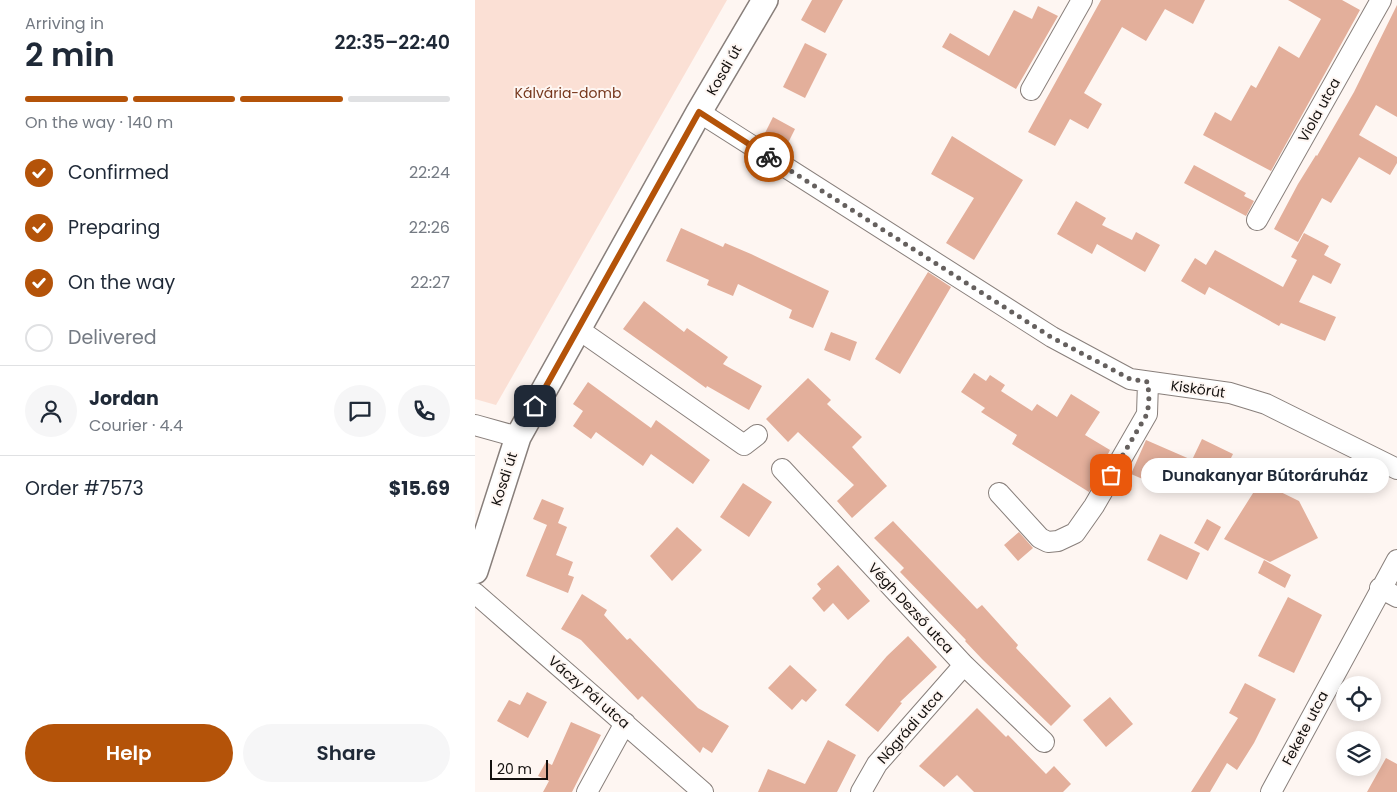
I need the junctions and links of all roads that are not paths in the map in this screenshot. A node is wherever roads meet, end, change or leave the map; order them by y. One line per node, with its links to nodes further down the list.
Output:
1 (765, 0): 5 (street, Kosdi út)
2 (1082, 0): 4 (street)
3 (1381, 0): 6 (street, Viola utca)
4 (1031, 90)
5 (699, 112): 7 (street, Kosdi út); 8 (street, Kiskörút)
6 (1257, 220)
7 (578, 329): 10 (street); 11 (street, Kosdi út)
8 (1148, 382): 13 (street, Kiskörút); 14 (street)
9 (475, 425): 11 (street)
10 (757, 435)
11 (518, 437): 16 (street, Kosdi út)
12 (782, 469): 19 (street, Végh Dezső utca)
13 (1397, 469)
14 (999, 493)
15 (1397, 560): 17 (street, Fekete utca)
16 (475, 571)
17 (1389, 592): 25 (street, Fekete utca)
18 (475, 593): 20 (street, Váczy Pál utca)
19 (964, 665): 21 (street, Végh Dezső utca); 24 (street, Nógrádi utca)
20 (625, 723): 22 (street); 23 (street, Váczy Pál utca)
21 (1044, 742)
22 (587, 792)
23 (703, 792)
24 (861, 792)
25 (1271, 792)

